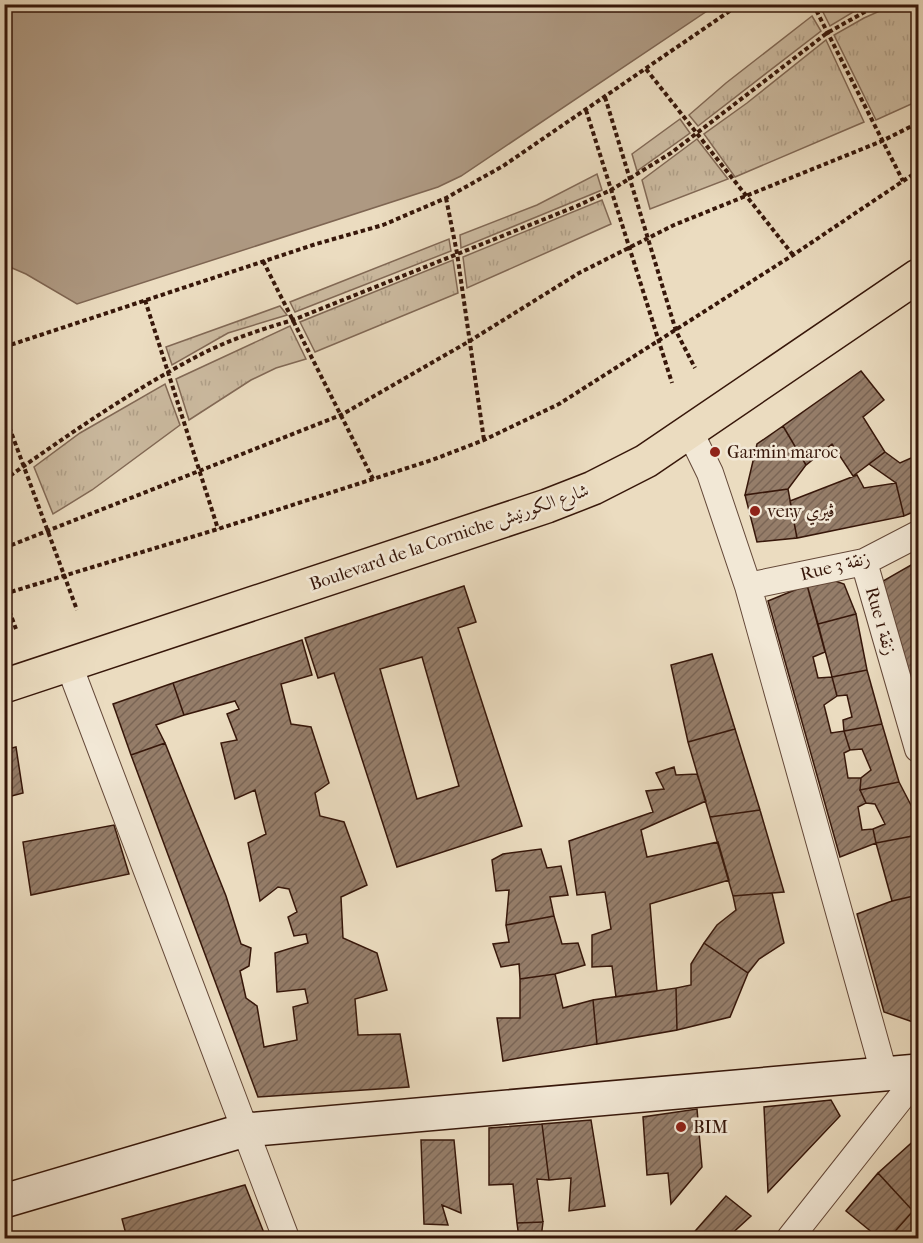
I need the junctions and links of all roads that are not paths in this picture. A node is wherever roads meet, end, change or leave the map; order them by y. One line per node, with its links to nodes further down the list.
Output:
1 (918, 276): 2 (main road, Boulevard de la Corniche شارع الكورنيش)
2 (690, 432): 5 (street); 6 (main road, Boulevard de la Corniche شارع الكورنيش)
3 (918, 534): 4 (street, Rue 3 زنقة)
4 (864, 562): 5 (street, Rue 3 زنقة); 8 (street, Rue 1 زنقة)
5 (748, 586): 9 (street)
6 (69, 665): 7 (main road, Boulevard de la Corniche شارع الكورنيش); 11 (street)
7 (4, 686)
8 (918, 749)
9 (884, 1073): 10 (street); 11 (street)
10 (918, 1073): 14 (street)
11 (245, 1130): 12 (street); 13 (street)
12 (4, 1201)
13 (286, 1239)
14 (790, 1239)

